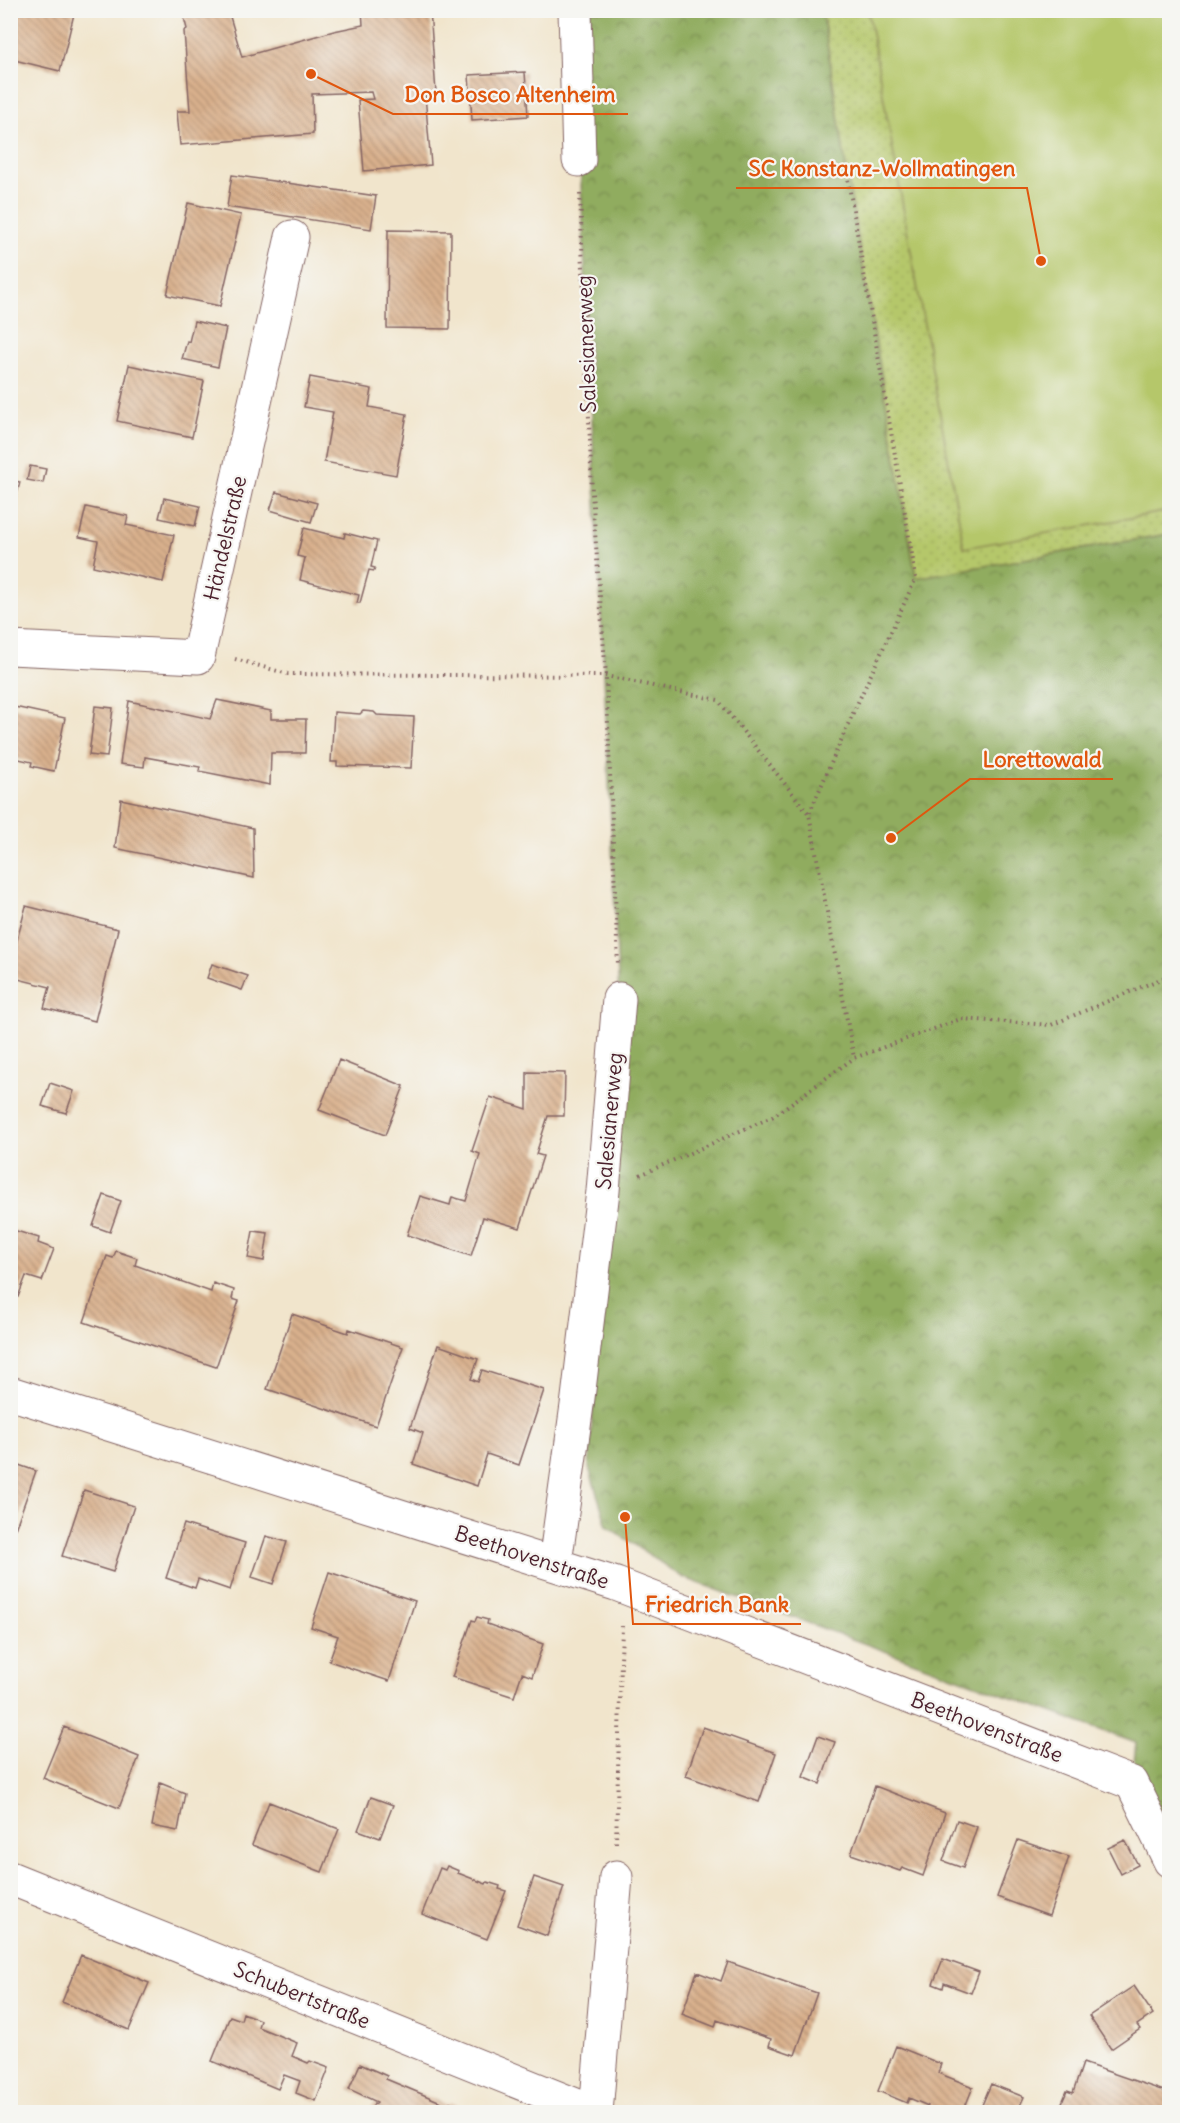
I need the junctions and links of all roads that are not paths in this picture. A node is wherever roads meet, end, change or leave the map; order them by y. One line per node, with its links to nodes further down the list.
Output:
1 (575, 10): 2 (street)
2 (579, 160)
3 (292, 237): 4 (street, Händelstraße)
4 (10, 648)
5 (619, 999): 7 (street, Salesianerweg)
6 (10, 1393): 7 (street, Beethovenstraße)
7 (555, 1563): 8 (street, Beethovenstraße)
8 (1170, 1861)
9 (615, 1877): 11 (street)
10 (10, 1878): 11 (street, Schubertstraße)
11 (595, 2112)

